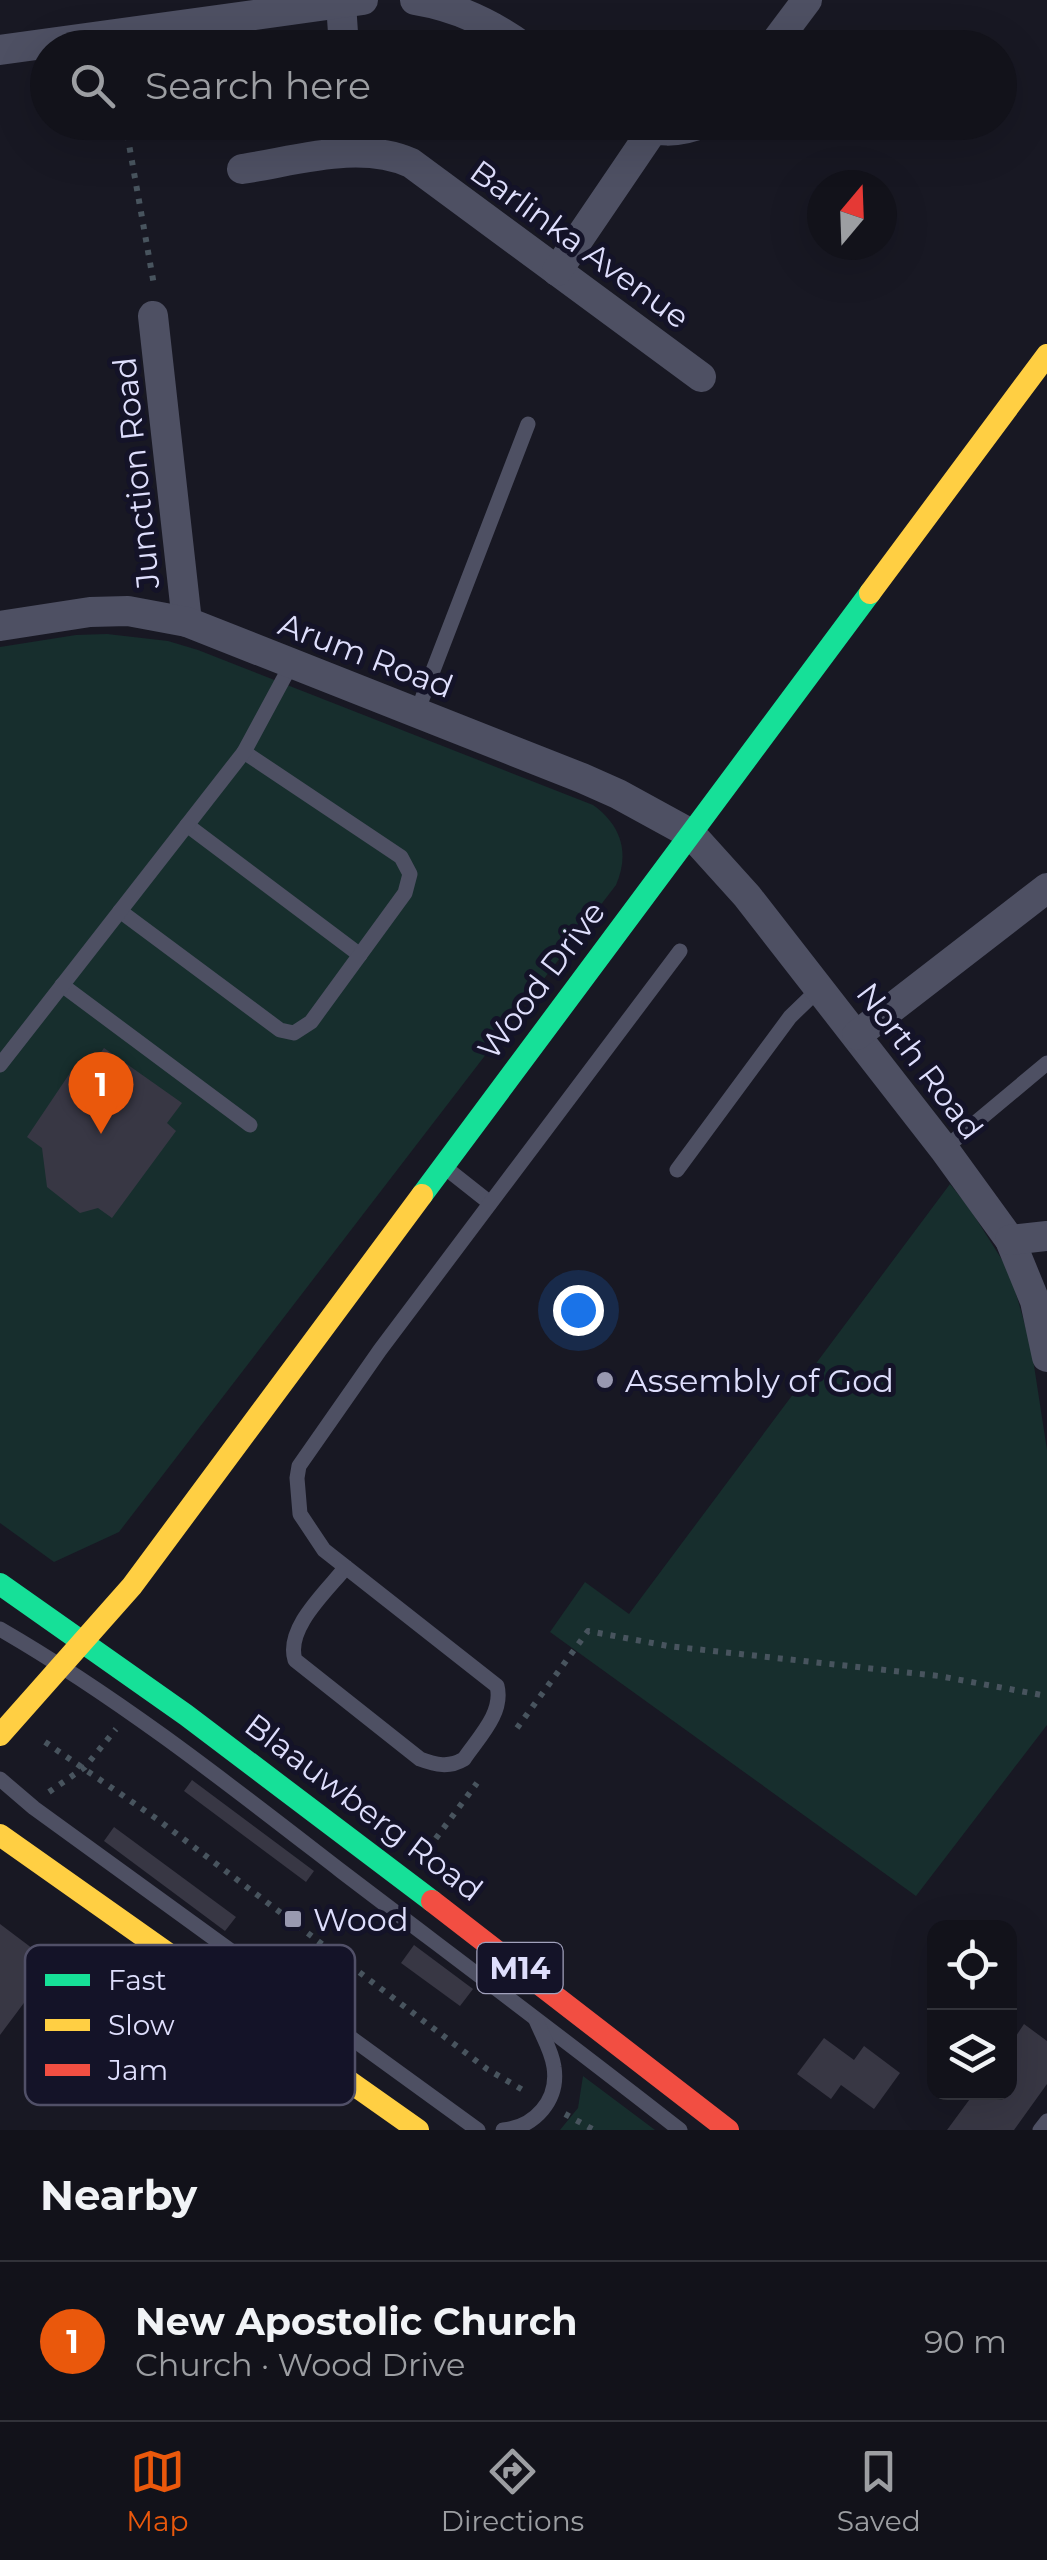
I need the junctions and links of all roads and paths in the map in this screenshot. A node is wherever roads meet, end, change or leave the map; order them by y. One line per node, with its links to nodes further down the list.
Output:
1 (415, 0): 6 (street)
2 (807, 0): 7 (street)
3 (352, 2): 4 (street); 5 (street)
4 (147, 30)
5 (347, 30)
6 (501, 30)
7 (784, 30)
8 (30, 46): 9 (street)
9 (0, 50)
10 (127, 140): 16 (path)
11 (342, 140): 14 (street, Barlinka Avenue)
12 (353, 140): 15 (street, Barlinka Avenue)
13 (632, 140): 15 (street)
14 (242, 169)
15 (557, 270): 18 (street, Barlinka Avenue)
16 (154, 316): 20 (street, Junction Road)
17 (1047, 355): 26 (street, Wood Drive)
18 (700, 377)
19 (528, 424): 23 (lane)
20 (187, 622): 21 (street, Arum Road); 22 (street, Arum Road)
21 (0, 626)
22 (292, 664): 23 (street, Arum Road); 24 (lane)
23 (417, 712): 26 (street, Arum Road)
24 (244, 752): 25 (lane); 30 (lane)
25 (187, 825): 28 (lane); 30 (lane)
26 (690, 834): 32 (street, North Road); 38 (street, Wood Drive)
27 (1047, 888): 33 (street)
28 (120, 911): 30 (lane); 31 (lane)
29 (680, 951): 40 (lane)
30 (360, 955)
31 (62, 985): 35 (lane); 36 (lane)
32 (820, 988): 33 (street, North Road); 39 (lane)
33 (858, 1035): 37 (street, North Road)
34 (1047, 1063): 37 (lane)
35 (0, 1065)
36 (250, 1125)
37 (944, 1148): 42 (street, North Road)
38 (444, 1166): 40 (lane); 47 (street, Wood Drive)
39 (677, 1170)
40 (490, 1203): 44 (lane)
41 (1047, 1236): 42 (street)
42 (1010, 1240): 43 (street, North Road)
43 (1047, 1357)
44 (346, 1568): 44 (lane)
45 (0, 1584): 47 (street, Blaauwberg Road / M14)
46 (0, 1629): 49 (lane)
47 (82, 1640): 49 (street, Wood Drive); 73 (street, Blaauwberg Road / M14)
48 (572, 1653): 50 (path)
49 (60, 1664): 52 (street, Wood Drive); 62 (lane)
50 (1047, 1696)
51 (117, 1728): 54 (path)
52 (0, 1735)
53 (46, 1743): 54 (path)
54 (85, 1767): 56 (path); 60 (path)
55 (0, 1780): 59 (lane)
56 (48, 1793)
57 (0, 1835): 58 (street)
58 (156, 1945)
59 (224, 1945)
60 (322, 1945)
61 (355, 1970): 65 (path)
62 (534, 2016): 65 (lane); 72 (lane)
63 (355, 2040): 67 (lane)
64 (355, 2086): 68 (street)
65 (547, 2102): 70 (lane); 71 (path)
66 (1047, 2121): 74 (lane)
67 (474, 2126): 69 (lane)
68 (418, 2130)
69 (491, 2130)
70 (503, 2130)
71 (594, 2130)
72 (680, 2130)
73 (728, 2130)
74 (1040, 2130)

